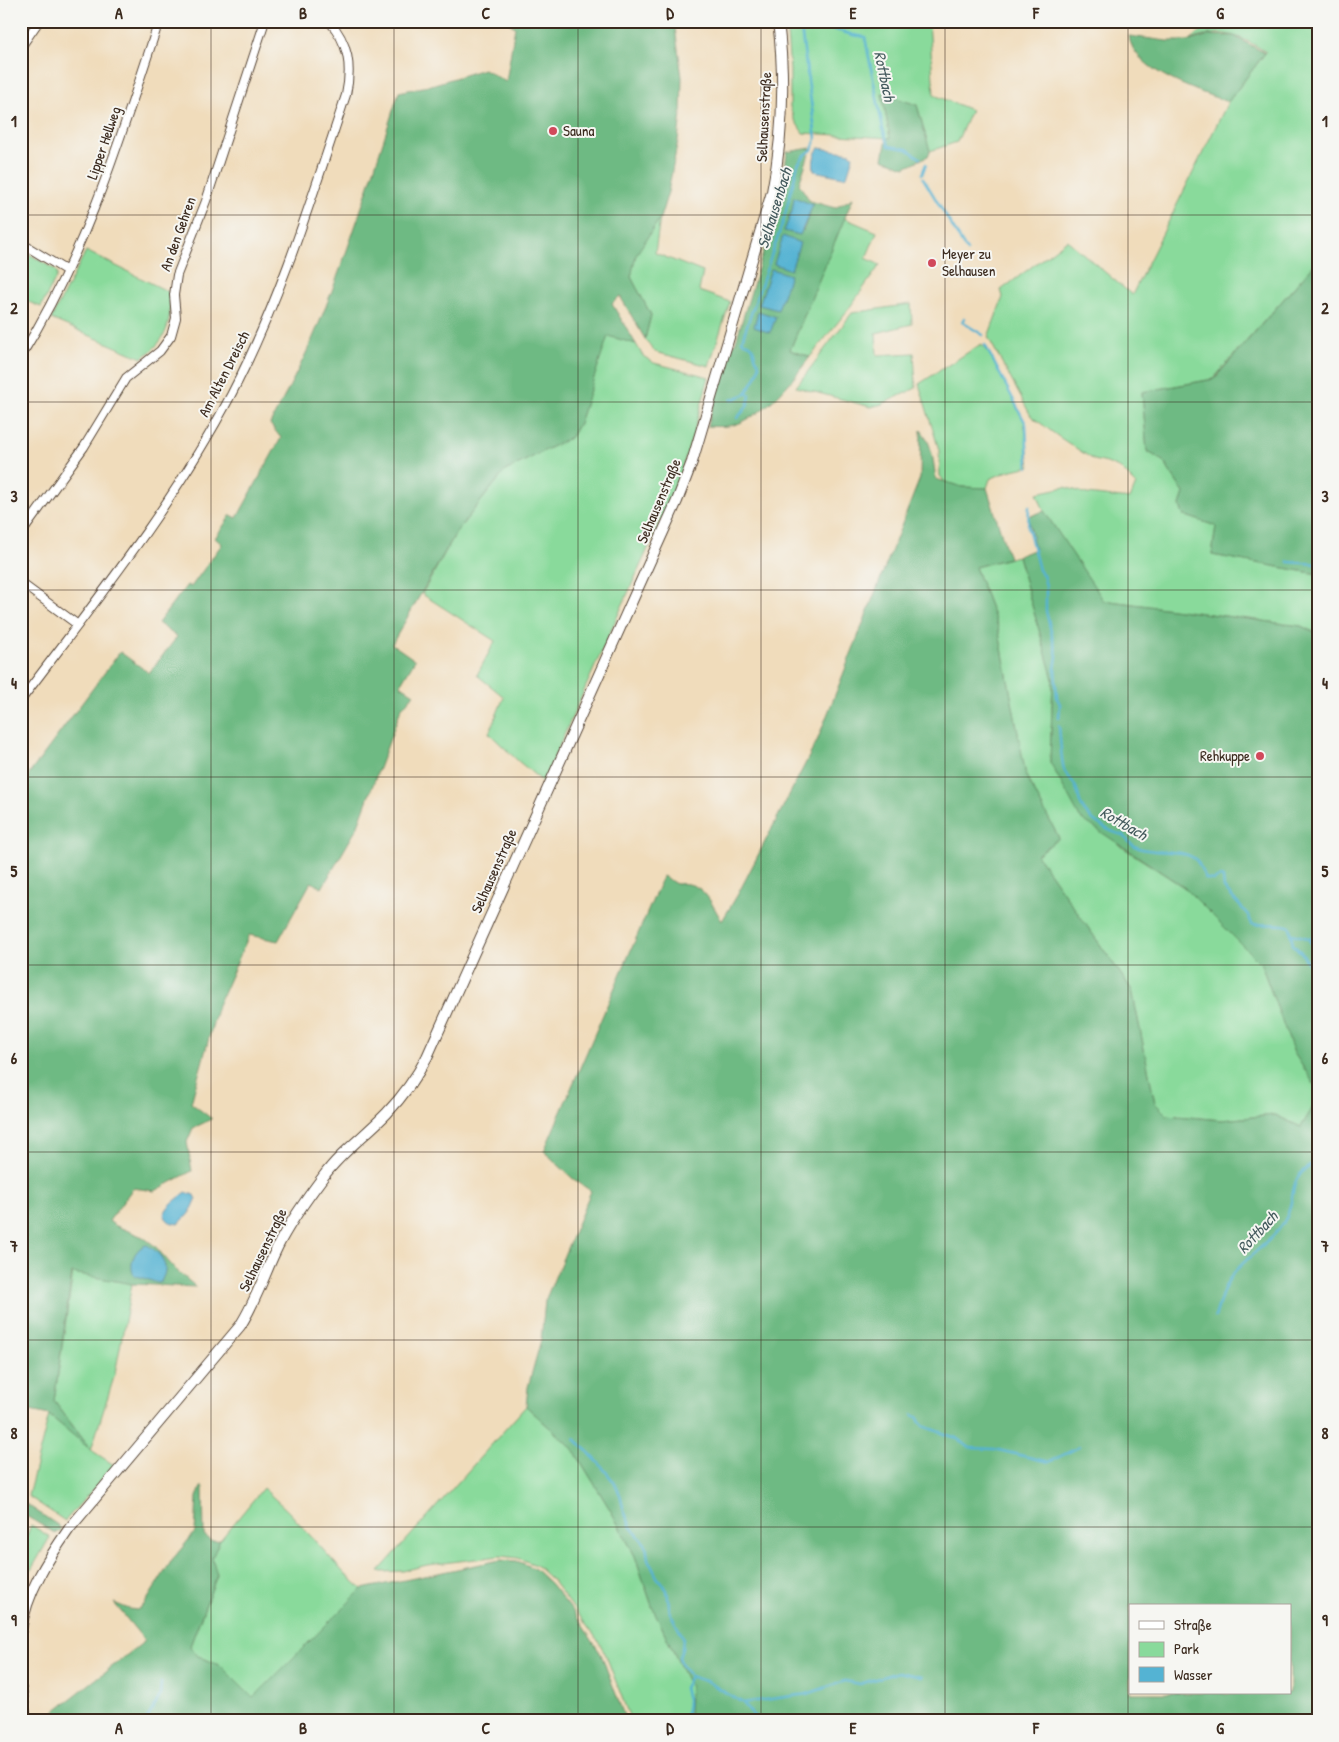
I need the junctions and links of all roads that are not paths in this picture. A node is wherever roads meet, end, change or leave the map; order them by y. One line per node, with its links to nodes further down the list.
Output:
1 (39, 21): 7 (street)
2 (159, 21): 10 (street, Lipper Hellweg)
3 (265, 21): 12 (street, An den Gehren)
4 (328, 21): 14 (street, Am Alten Dreisch)
5 (778, 21): 16 (street, Selhausenstraße)
6 (21, 29): 7 (street)
7 (30, 35): 8 (street)
8 (21, 47)
9 (21, 243): 10 (street)
10 (67, 271): 11 (street, Lipper Hellweg)
11 (21, 356)
12 (21, 534)
13 (21, 582): 14 (street)
14 (78, 625): 15 (street, Am Alten Dreisch)
15 (21, 700)
16 (21, 1630)
17 (21, 1689): 18 (street)
18 (26, 1721)

